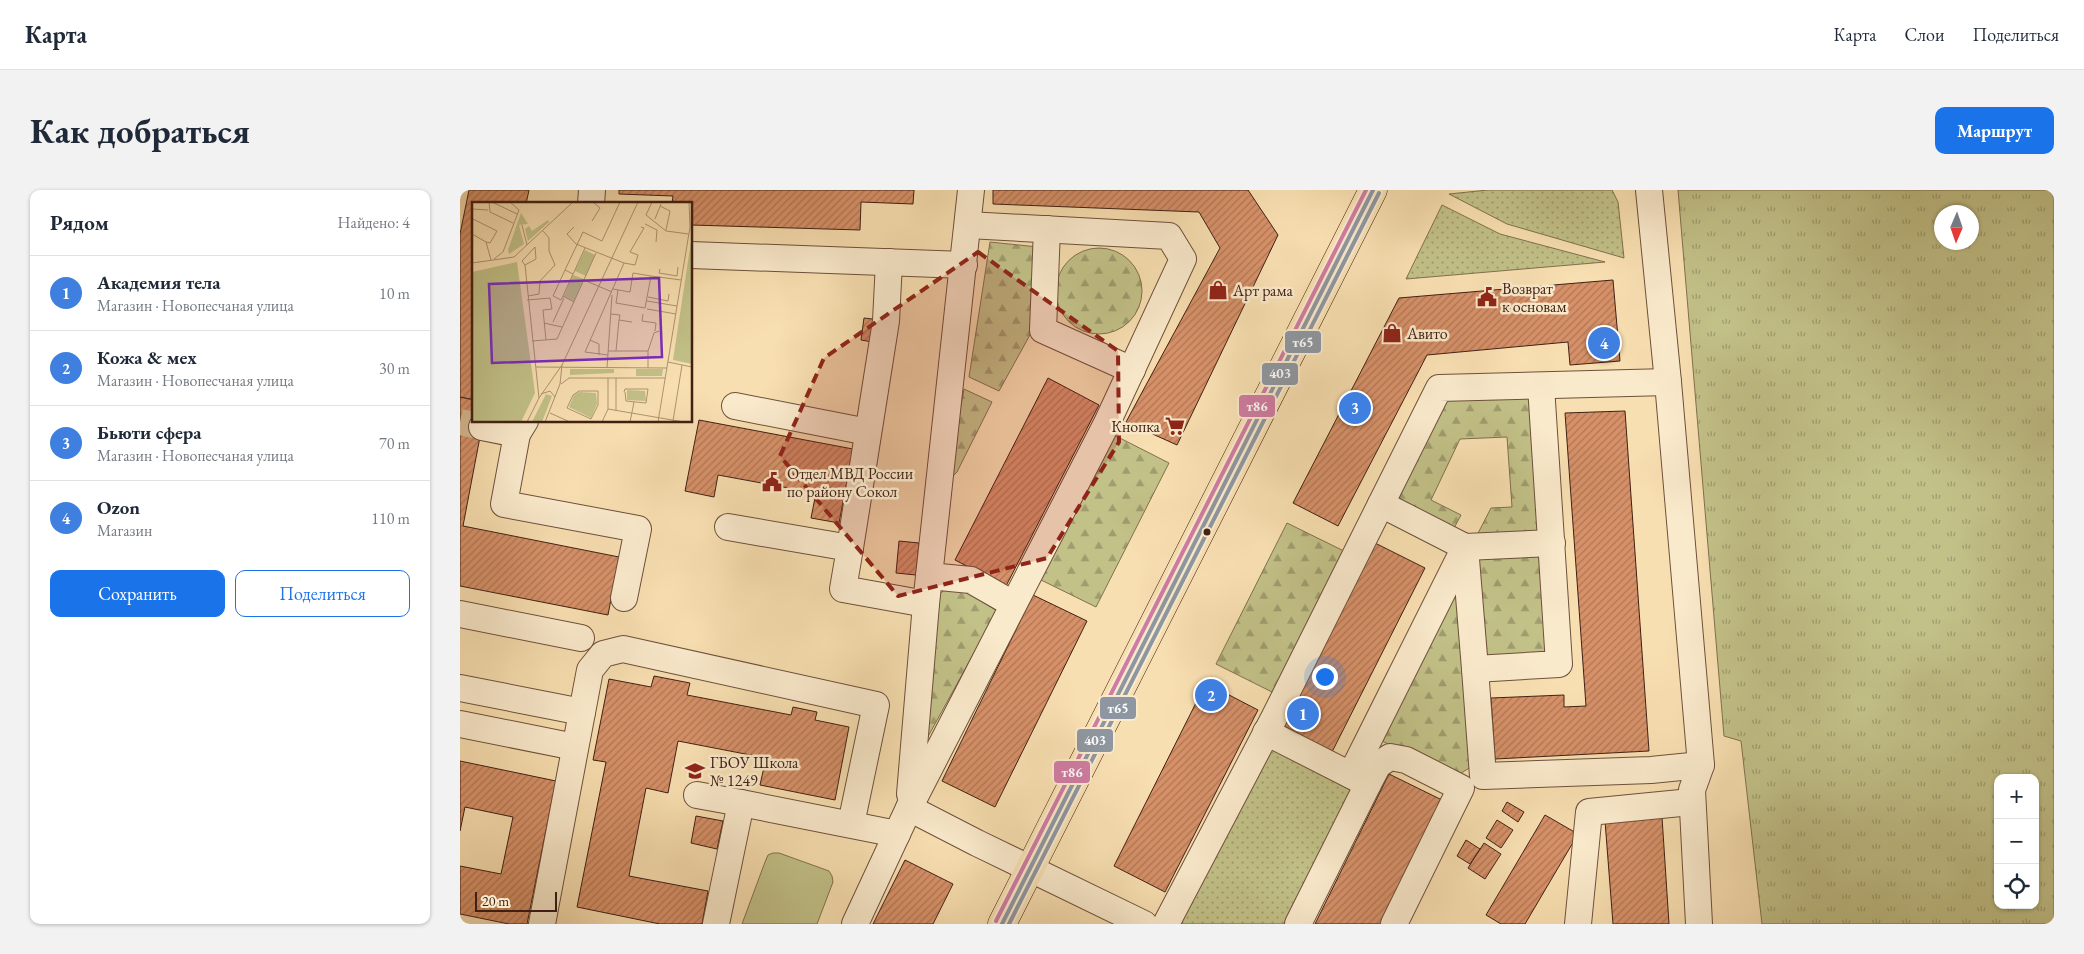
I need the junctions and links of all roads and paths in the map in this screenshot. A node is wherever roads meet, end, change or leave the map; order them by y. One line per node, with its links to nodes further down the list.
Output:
1 (971, 190): 4 (street)
2 (1374, 190): 41 (main road)
3 (1649, 190): 10 (street)
4 (968, 225): 5 (street); 8 (street)
5 (1047, 229): 9 (street); 9 (street)
6 (692, 255): 7 (street)
7 (889, 262): 8 (street); 15 (street)
8 (964, 265): 21 (street)
9 (1132, 370): 24 (street)
10 (1668, 382): 11 (street); 33 (street)
11 (1541, 386): 16 (street); 18 (street)
12 (734, 406): 15 (street)
13 (482, 427): 14 (street)
14 (521, 427): 22 (street)
15 (868, 432): 20 (street)
16 (1381, 504): 19 (street); 31 (street)
17 (728, 527): 20 (street)
18 (1552, 543): 19 (street); 27 (street)
19 (1464, 547): 27 (street); 34 (street)
20 (850, 548): 23 (street)
21 (930, 576): 23 (street); 24 (street)
22 (624, 598)
23 (926, 604): 38 (street)
24 (1012, 604): 38 (street)
25 (460, 614): 26 (street)
26 (581, 638)
27 (1475, 670): 33 (street)
28 (460, 688): 29 (street)
29 (582, 712): 32 (street); 39 (street)
30 (460, 724): 32 (street)
31 (1266, 732): 34 (street); 47 (street)
32 (575, 748): 42 (street)
33 (1701, 765): 36 (street)
34 (1359, 780): 48 (street); 49 (street)
35 (697, 795): 37 (street)
36 (1691, 802): 50 (street); 51 (street)
37 (741, 803): 39 (street); 43 (street)
38 (909, 808): 40 (street); 41 (street)
39 (851, 824): 40 (street)
40 (897, 834): 44 (street)
41 (1030, 868): 45 (main road); 46 (street)
42 (542, 924)
43 (716, 924)
44 (855, 924)
45 (1002, 924)
46 (1144, 924)
47 (1166, 924)
48 (1298, 924)
49 (1394, 924)
50 (1578, 924)
51 (1699, 924)

